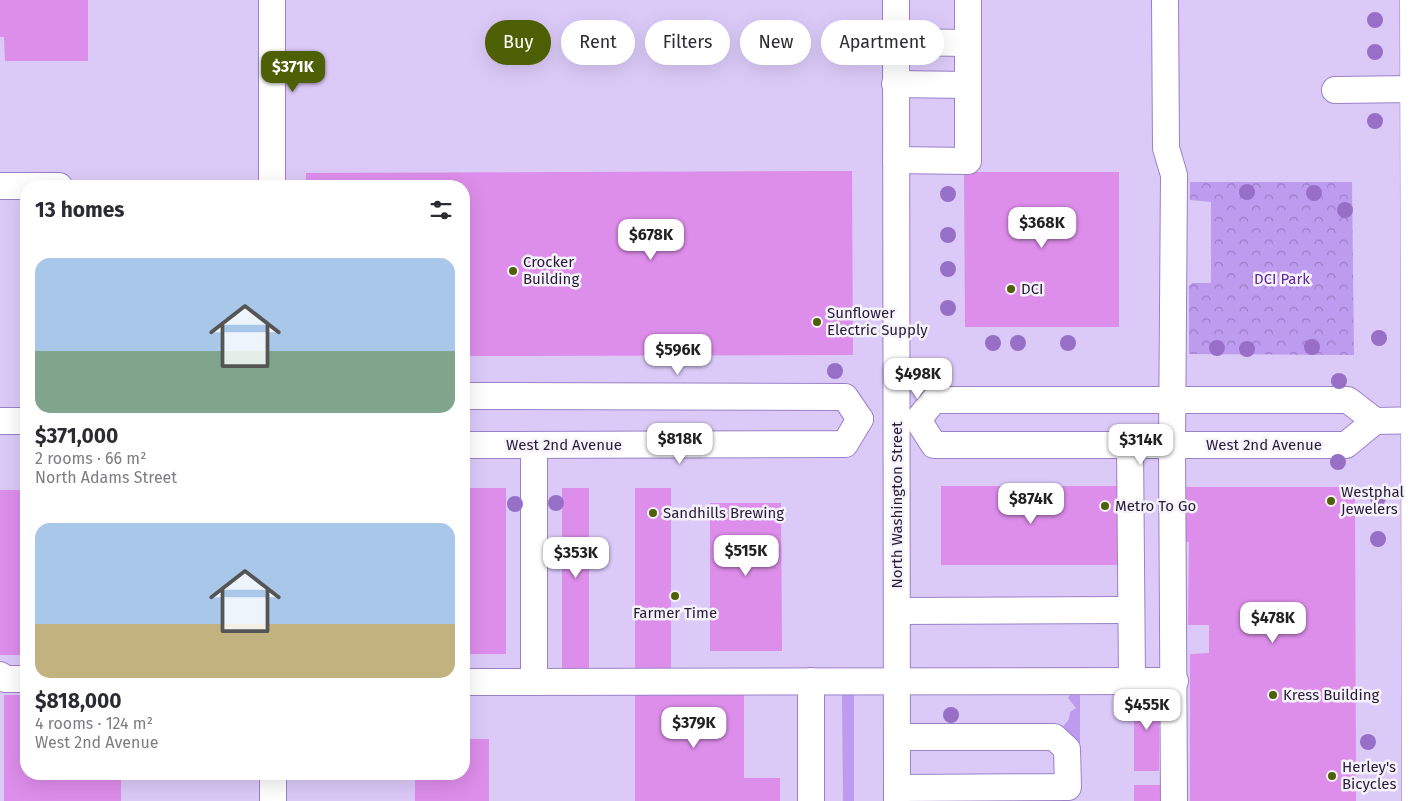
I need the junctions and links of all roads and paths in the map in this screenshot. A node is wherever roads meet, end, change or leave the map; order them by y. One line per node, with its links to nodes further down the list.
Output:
1 (272, 0): 16 (street)
2 (896, 0): 6 (street, North Washington Street)
3 (968, 0): 9 (street)
4 (1166, 0): 20 (street)
5 (1414, 0): 7 (main road)
6 (896, 20)
7 (1421, 33): 13 (main road)
8 (944, 43): 9 (street)
9 (968, 43): 12 (street)
10 (895, 65): 11 (street, North Washington Street)
11 (895, 84): 12 (street); 15 (street, North Washington Street)
12 (968, 85): 15 (street)
13 (1414, 89): 14 (street); 23 (main road)
14 (1335, 90)
15 (896, 160): 22 (street, North Washington Street)
16 (272, 180)
17 (0, 186): 18 (street)
18 (20, 186)
19 (470, 396): 21 (street)
20 (1173, 399): 22 (street); 26 (street); 30 (street)
21 (860, 419): 22 (street); 28 (street, West 2nd Avenue)
22 (907, 420): 29 (street, West 2nd Avenue); 32 (street, North Washington Street)
23 (1421, 420): 26 (street); 48 (main road)
24 (0, 421): 25 (street)
25 (20, 421)
26 (1375, 421): 30 (street, West 2nd Avenue)
27 (470, 445): 28 (street, West 2nd Avenue)
28 (534, 445): 40 (street)
29 (1130, 445): 30 (street, West 2nd Avenue); 35 (street)
30 (1172, 446): 38 (street)
31 (1121, 610): 32 (street)
32 (897, 611): 37 (street, North Washington Street)
33 (0, 675): 34 (street)
34 (20, 679)
35 (1132, 680): 37 (street); 38 (street)
36 (811, 681): 37 (street); 40 (street); 46 (street)
37 (896, 681): 41 (street, North Washington Street)
38 (1175, 681): 47 (street)
39 (470, 682): 40 (street)
40 (534, 682)
41 (896, 737): 43 (street); 44 (street, North Washington Street)
42 (273, 780): 45 (street)
43 (1068, 794): 44 (street)
44 (896, 795)
45 (273, 801)
46 (811, 801)
47 (1174, 801)
48 (1416, 801)

